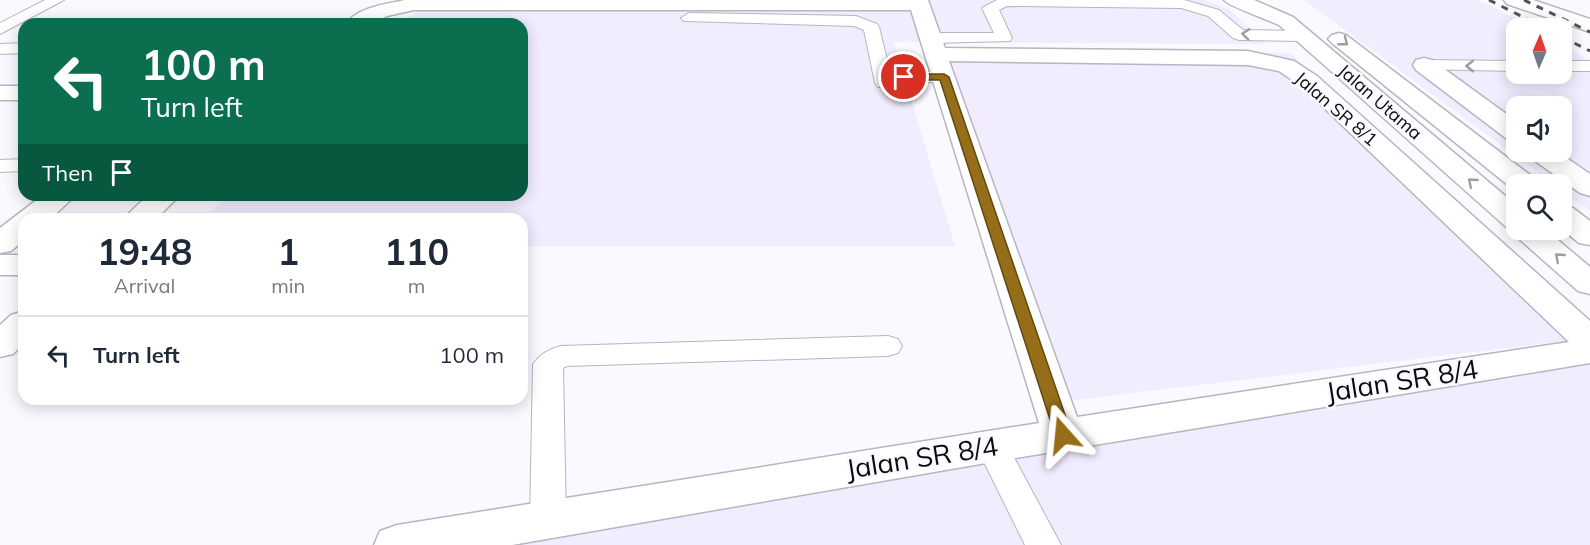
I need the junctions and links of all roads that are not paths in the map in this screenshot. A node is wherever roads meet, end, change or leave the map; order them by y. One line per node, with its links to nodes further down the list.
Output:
1 (57, 0): 8 (lane)
2 (1234, 0): 14 (main road, Jalan Utama)
3 (1277, 0): 26 (main road, Jalan Utama, one-way to 26)
4 (1514, 0): 12 (main road)
5 (1031, 1): 14 (lane, one-way to 5); 17 (lane)
6 (412, 2): 7 (main road); 9 (main road)
7 (919, 2): 17 (main road)
8 (22, 18)
9 (368, 18)
10 (689, 18): 17 (lane)
11 (18, 20): 13 (lane)
12 (1590, 26)
13 (0, 29)
14 (1305, 36): 36 (main road, Jalan Utama, one-way to 14)
15 (18, 48): 16 (lane)
16 (0, 49)
17 (937, 56): 48 (main road, Jalan SR 8/1); 52 (main road)
18 (0, 65): 19 (lane)
19 (18, 65)
20 (1424, 65): 21 (lane, one-way to 20); 27 (main road)
21 (1506, 66)
22 (1572, 66): 23 (lane)
23 (1590, 66)
24 (0, 93): 25 (main road)
25 (18, 93)
26 (1429, 109): 27 (main road); 32 (main road, Jalan Utama)
27 (1484, 110): 28 (main road)
28 (1506, 126)
29 (1555, 162): 33 (main road)
30 (18, 165): 31 (lane)
31 (0, 166)
32 (1511, 174)
33 (1590, 187)
34 (54, 201): 37 (main road)
35 (158, 201): 38 (main road)
36 (1506, 211)
37 (38, 213)
38 (145, 213)
39 (1572, 222): 41 (main road)
40 (18, 230): 43 (main road)
41 (1590, 236)
42 (1539, 240): 46 (main road, one-way to 42)
43 (0, 244)
44 (0, 265): 45 (main road)
45 (18, 265)
46 (1590, 284)
47 (18, 328): 49 (main road)
48 (1590, 341)
49 (0, 345)
50 (888, 346): 54 (lane)
51 (1590, 351): 52 (main road, Jalan SR 8/4)
52 (1063, 435): 53 (main road, Jalan SR 8/4)
53 (992, 446): 54 (main road, Jalan SR 8/4); 56 (lane)
54 (548, 520): 55 (main road, Jalan SR 8/4)
55 (421, 543)
56 (1043, 545)

